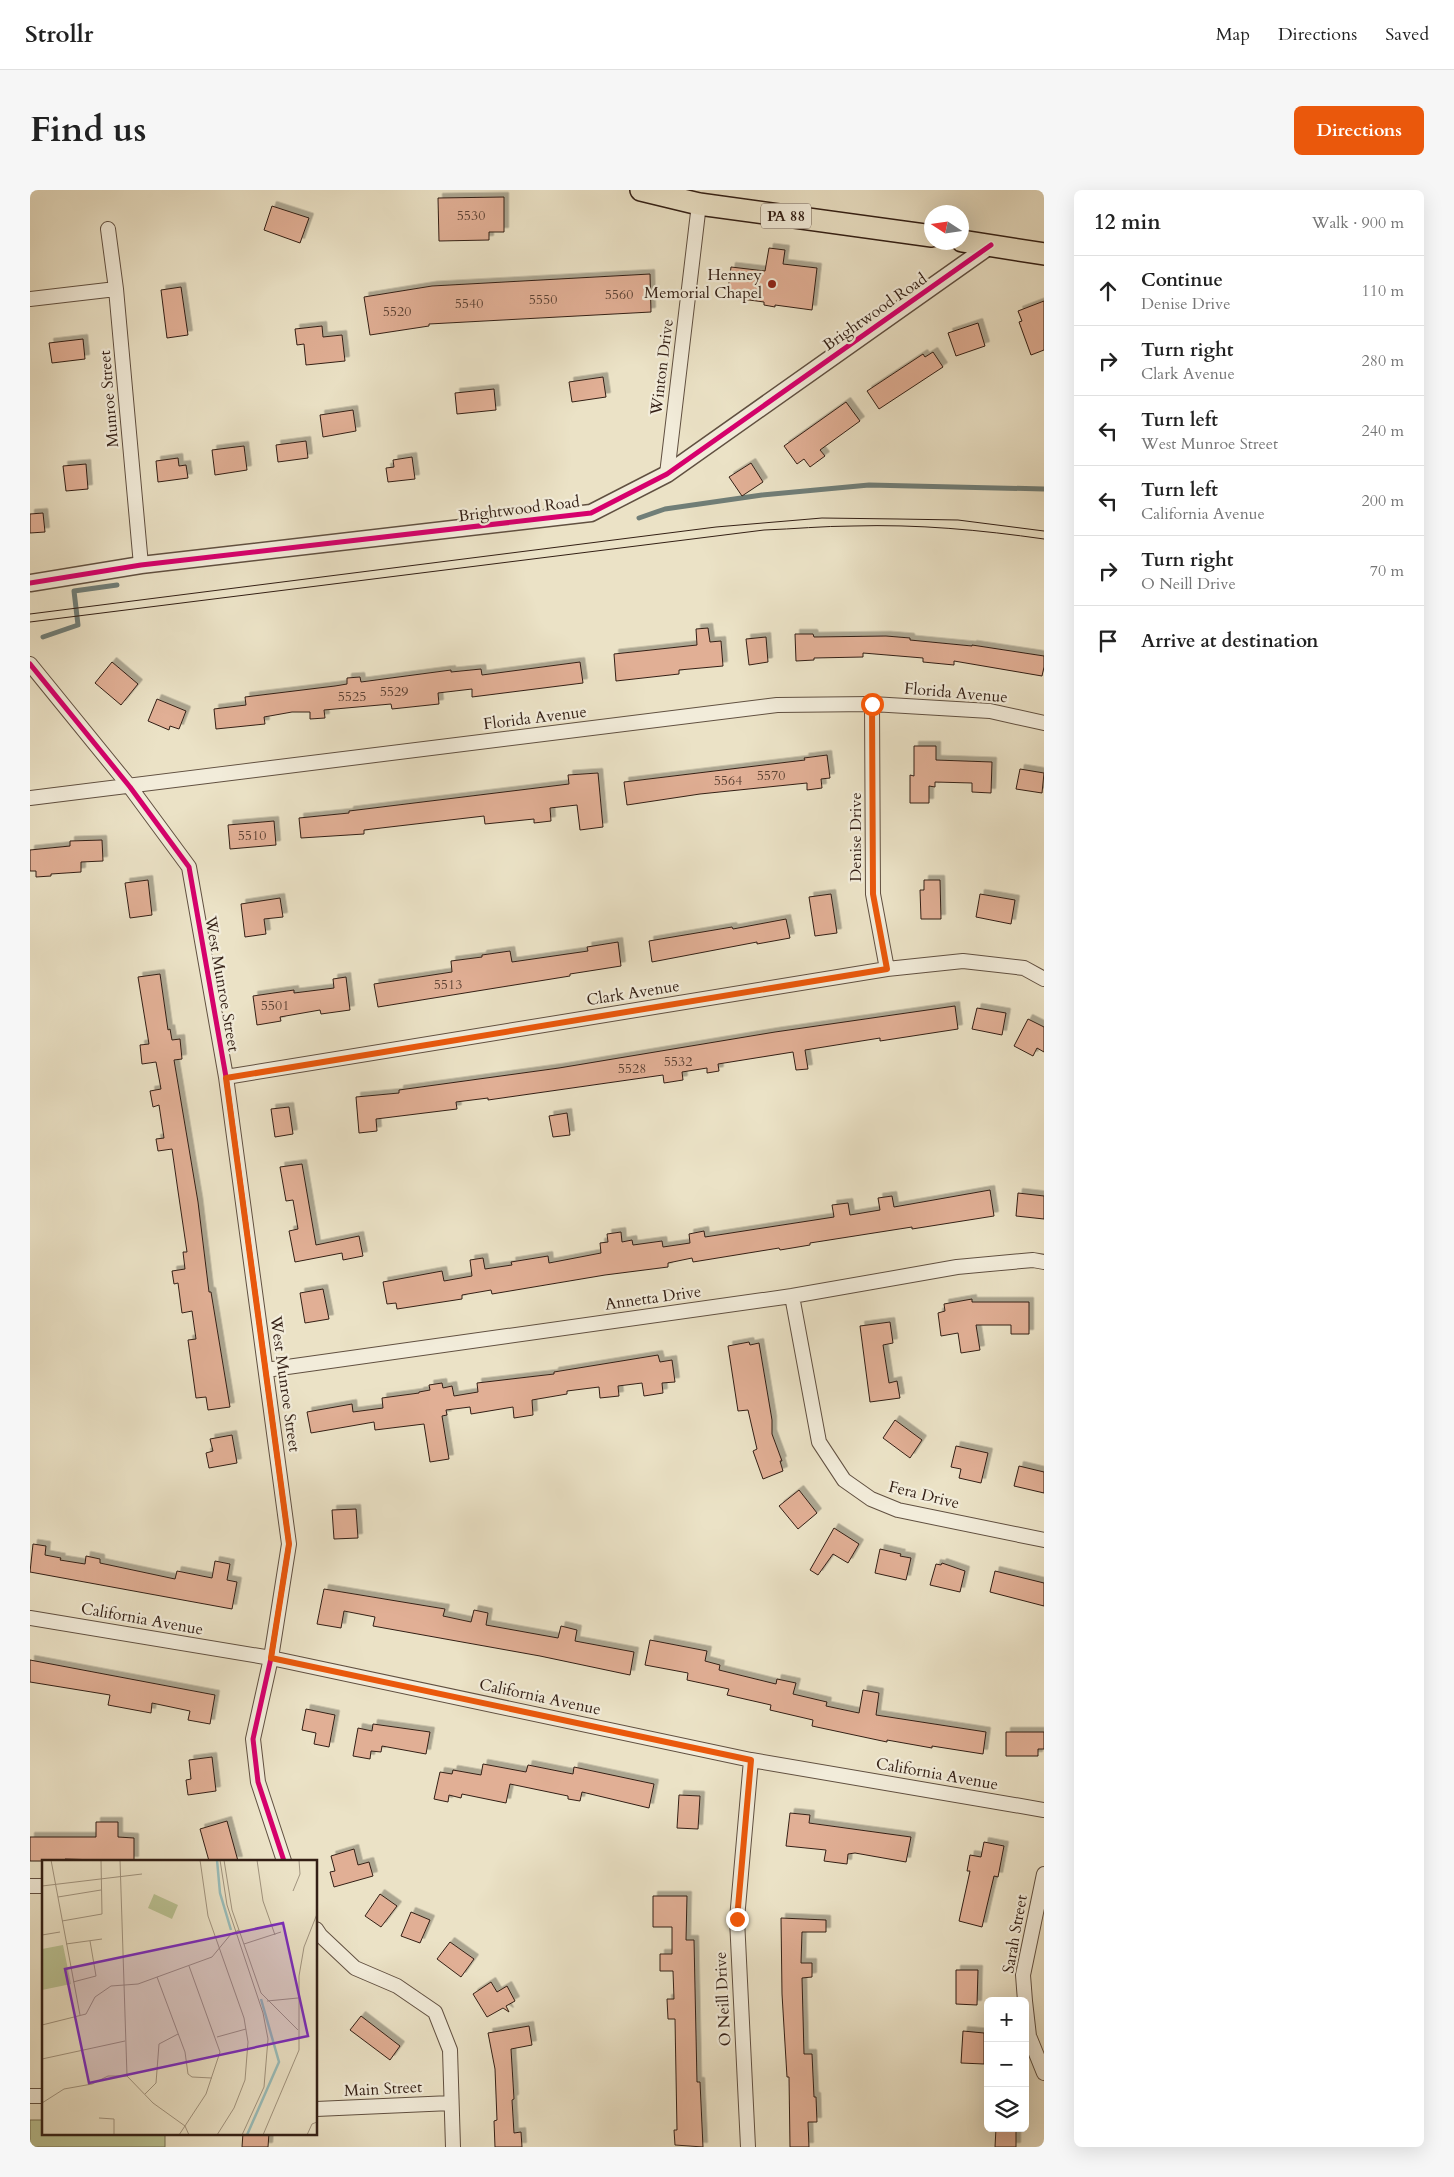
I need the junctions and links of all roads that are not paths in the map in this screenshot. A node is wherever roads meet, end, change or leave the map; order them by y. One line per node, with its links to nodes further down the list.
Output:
1 (641, 190): 2 (main road, PA 88)
2 (699, 204): 4 (main road, PA 88); 10 (street, Winton Drive)
3 (108, 229): 8 (street, Munroe Street)
4 (924, 235)
5 (969, 241): 6 (main road)
6 (992, 245): 7 (main road); 10 (street, Brightwood Road)
7 (1044, 254)
8 (116, 289): 9 (street); 11 (street, Munroe Street)
9 (30, 299)
10 (667, 474): 11 (street, Brightwood Road)
11 (142, 565): 12 (street, Brightwood Road)
12 (30, 583)
13 (30, 664): 16 (street, West Munroe Street)
14 (872, 704): 15 (street, Florida Avenue); 16 (street, Florida Avenue); 18 (street, Denise Drive)
15 (1044, 723)
16 (130, 787): 17 (street, Florida Avenue); 20 (street, West Munroe Street)
17 (30, 798)
18 (887, 969): 19 (street, Clark Avenue); 20 (street, Clark Avenue)
19 (1044, 979)
20 (226, 1078): 23 (street, West Munroe Street)
21 (1044, 1262): 22 (street, Annetta Drive)
22 (792, 1296): 23 (street, Annetta Drive); 24 (street, Fera Drive)
23 (266, 1370): 26 (street, West Munroe Street)
24 (1044, 1540)
25 (30, 1618): 26 (street, California Avenue)
26 (271, 1658): 27 (street, California Avenue); 29 (street, West Munroe Street)
27 (751, 1760): 28 (street, California Avenue); 38 (street, O Neill Drive)
28 (1044, 1810)
29 (284, 1860)
30 (1044, 1874): 32 (street, Sarah Street)
31 (318, 1932): 35 (street)
32 (1025, 1997)
33 (1029, 2036): 34 (street, Sarah Street)
34 (1044, 2073)
35 (451, 2103): 36 (street, Main Street); 37 (street)
36 (318, 2109)
37 (453, 2147)
38 (748, 2147)

